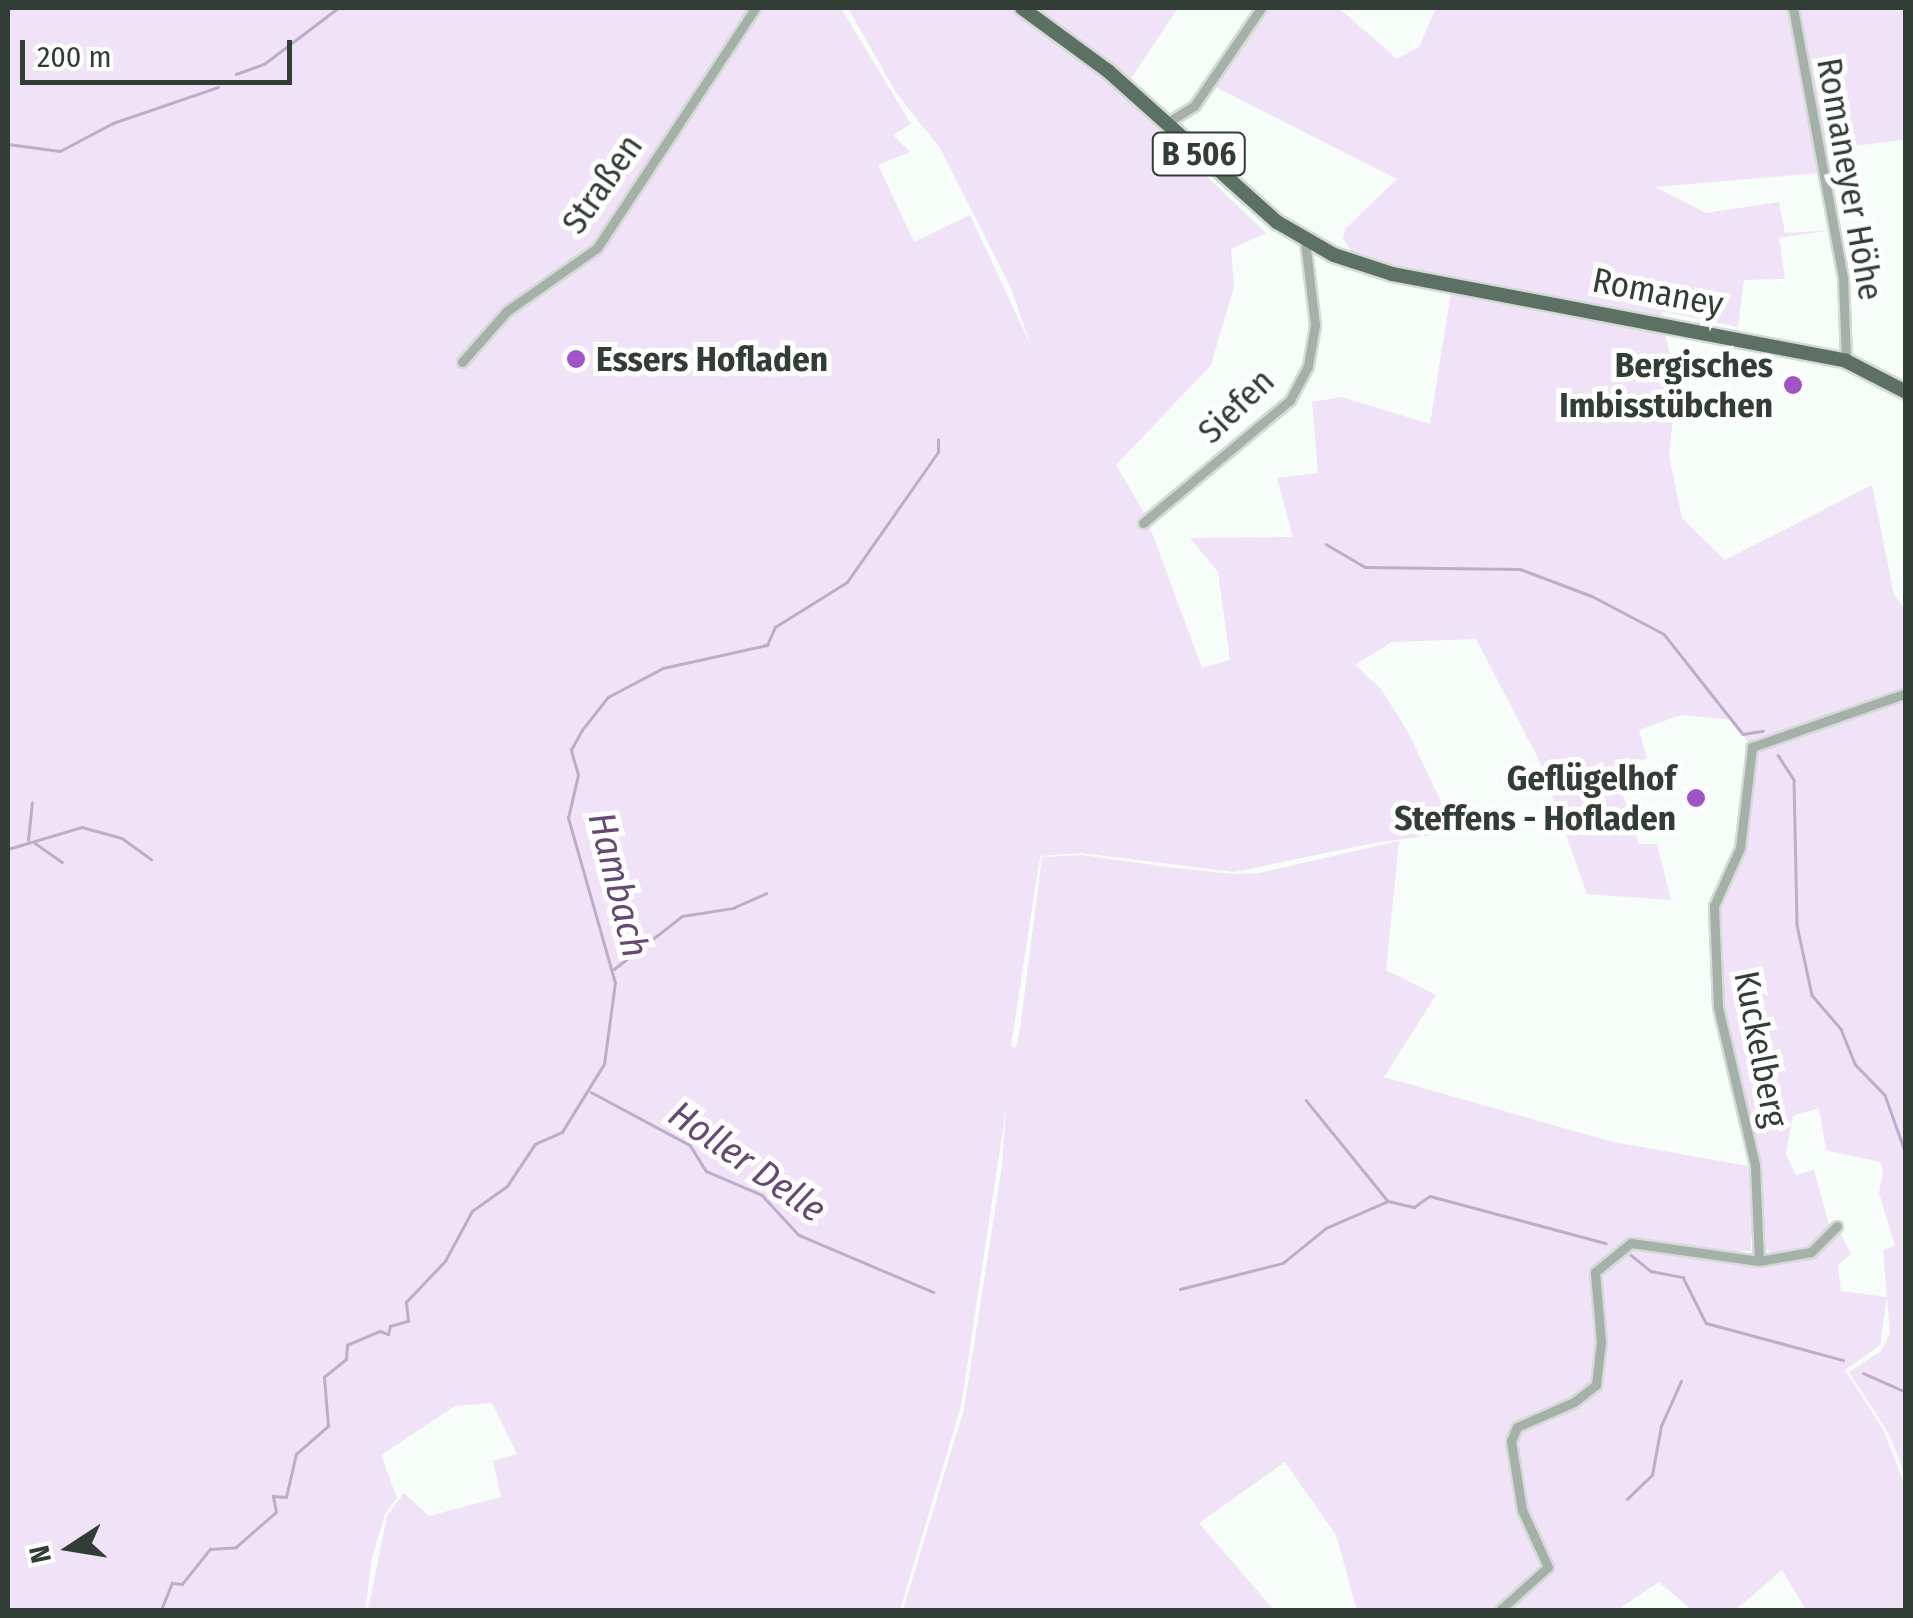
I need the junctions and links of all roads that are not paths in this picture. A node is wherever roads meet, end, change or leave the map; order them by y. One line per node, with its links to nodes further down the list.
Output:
1 (756, 8): 8 (street, Straßen)
2 (1022, 8): 5 (main road, B 506)
3 (1261, 8): 5 (street)
4 (1792, 8): 7 (street, Romaneyer Höhe)
5 (1164, 124): 6 (main road, B 506)
6 (1305, 241): 7 (main road, Romaney / B 506); 10 (street, Siefen)
7 (1846, 361): 9 (main road, Romaney / B 506)
8 (462, 362)
9 (1906, 392)
10 (1143, 523)
11 (1906, 693): 13 (street, Kuckelberg)
12 (1837, 1226): 13 (street)
13 (1759, 1260): 14 (street)
14 (1500, 1610)

